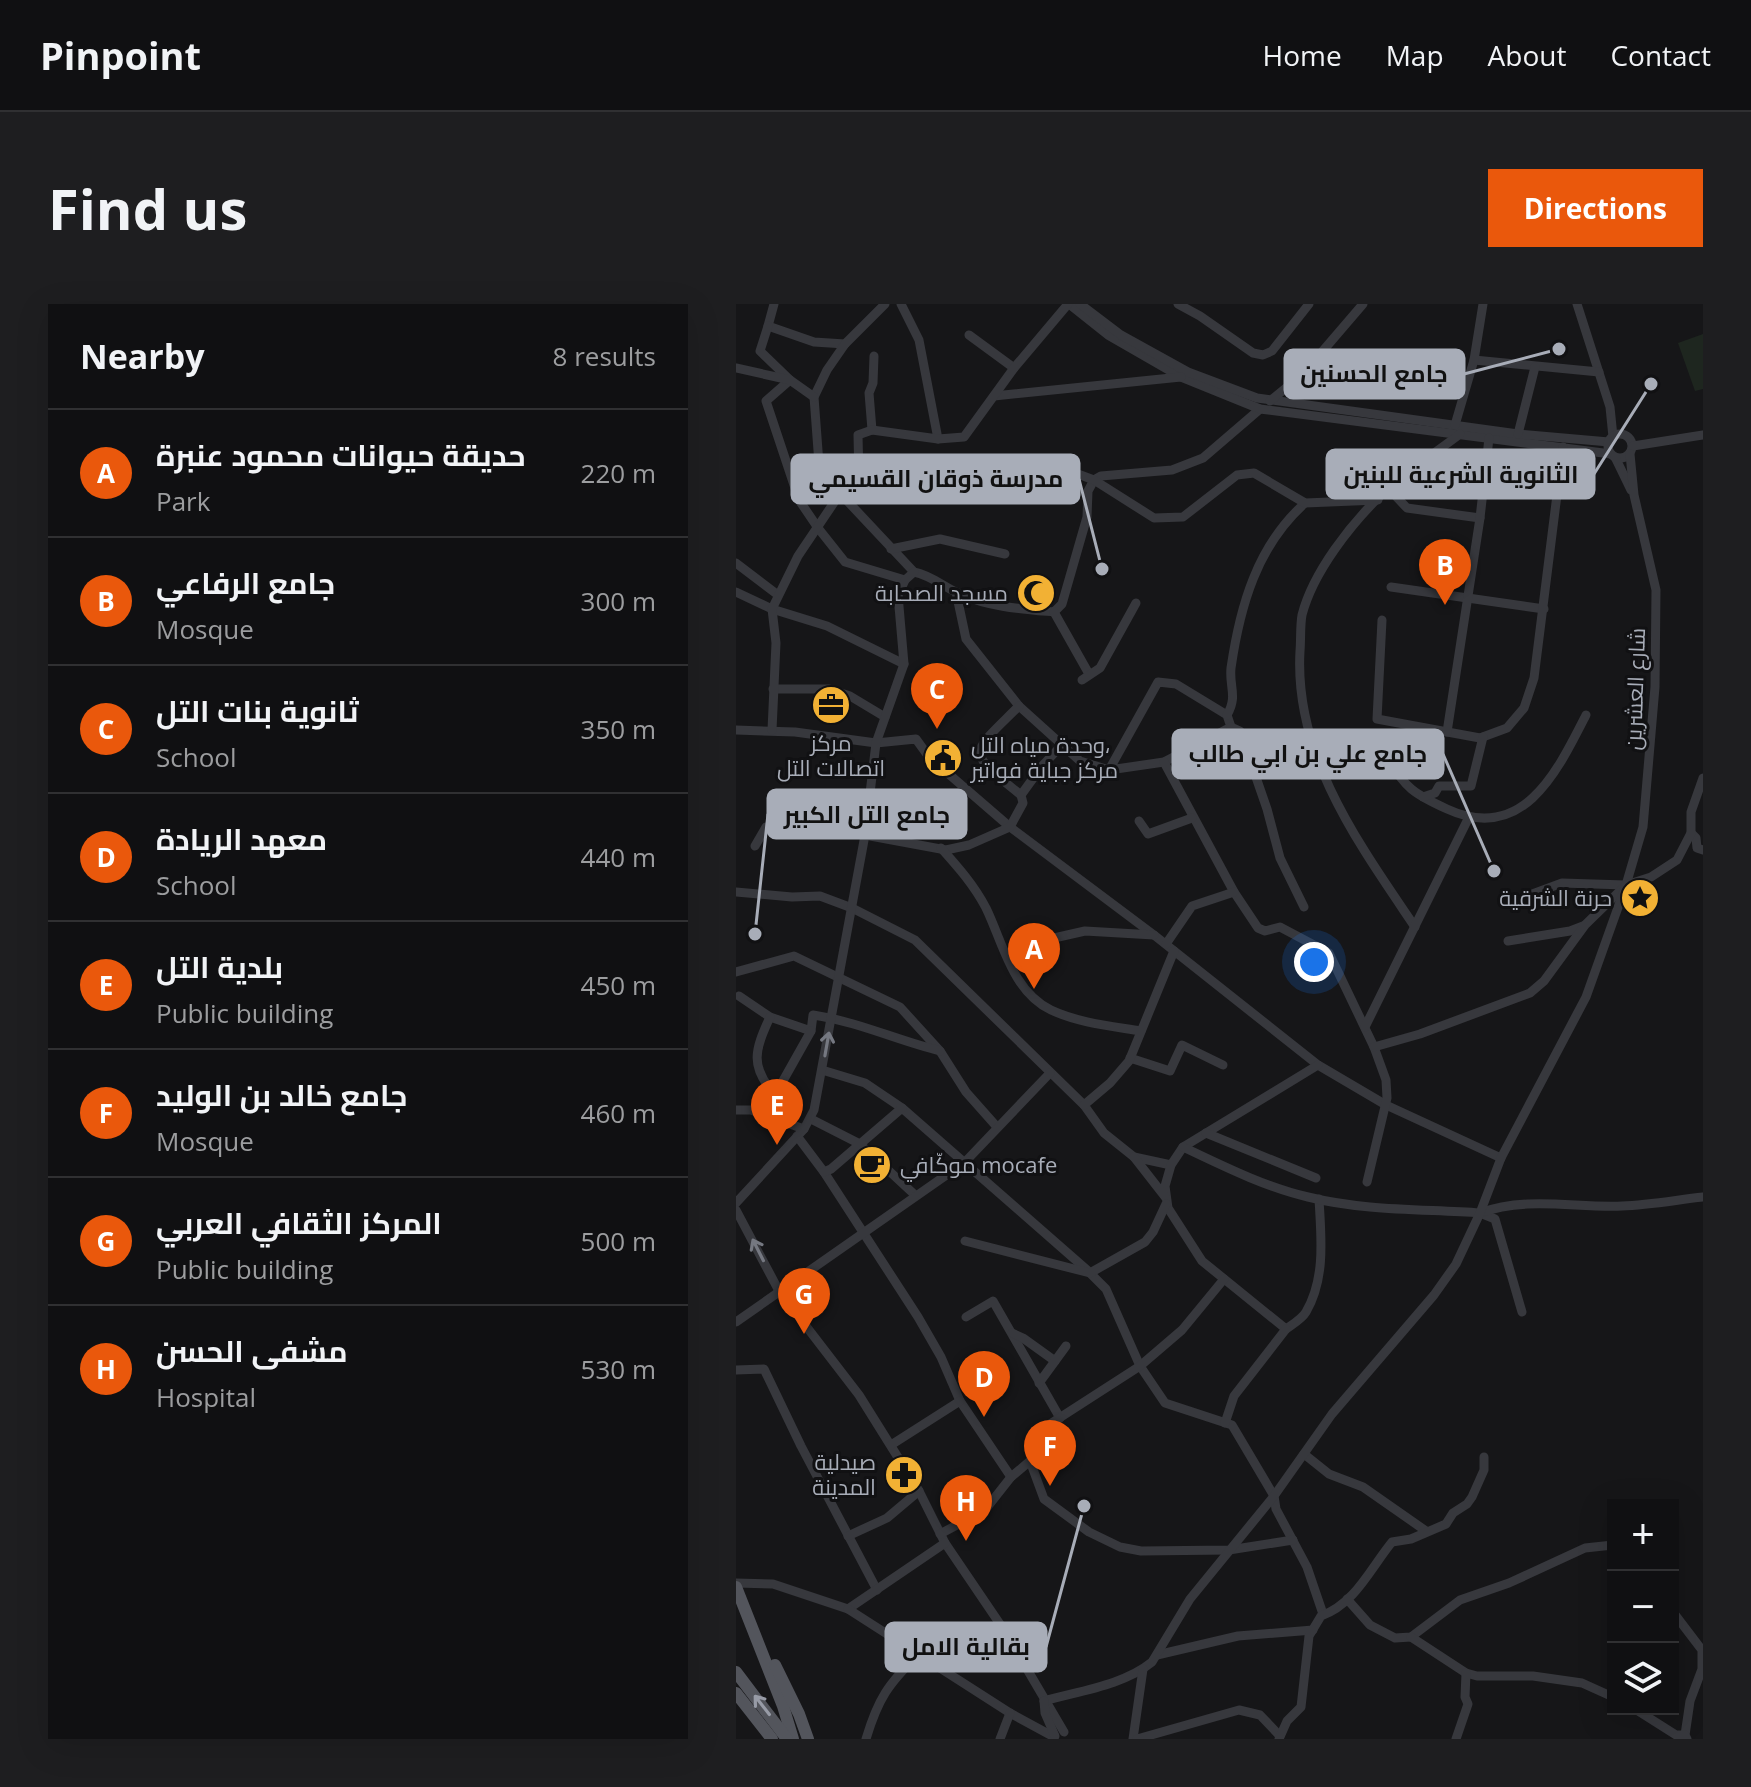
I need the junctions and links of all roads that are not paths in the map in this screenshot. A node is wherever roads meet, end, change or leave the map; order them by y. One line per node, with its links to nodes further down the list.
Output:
1 (774, 304): 11 (street)
2 (885, 304): 13 (street)
3 (901, 304): 33 (street)
4 (1068, 304): 18 (street); 20 (street)
5 (1080, 304): 24 (street)
6 (1178, 304): 7 (street)
7 (1309, 304)
8 (1363, 304): 24 (street)
9 (1483, 304): 15 (street)
10 (1577, 304): 19 (street)
11 (768, 326): 13 (street); 21 (street)
12 (969, 335): 18 (street)
13 (845, 344): 23 (street)
14 (874, 356): 27 (street)
15 (1474, 360): 16 (street); 28 (street)
16 (1535, 367): 19 (street); 29 (street)
17 (736, 368): 21 (street)
18 (1014, 368): 22 (street)
19 (1599, 372): 25 (street)
20 (1181, 377): 22 (street); 26 (street)
21 (790, 380): 23 (street); 46 (street)
22 (994, 396): 33 (street)
23 (814, 397): 41 (street)
24 (1270, 401): 28 (street)
25 (1610, 407): 30 (street); 34 (street)
26 (1260, 409): 28 (street); 39 (street)
27 (872, 430): 33 (street); 38 (street)
28 (1457, 430): 29 (street); 32 (street); 40 (street)
29 (1518, 434): 34 (street)
30 (1624, 434): 34 (street); 36 (street)
31 (1703, 435): 36 (street)
32 (1489, 438): 35 (street); 45 (street)
33 (938, 439)
34 (1611, 439): 37 (street)
35 (1563, 447): 37 (street); 59 (street)
36 (1631, 450): 37 (street); 42 (street)
37 (1613, 455): 42 (street)
38 (859, 480): 39 (street); 41 (street)
39 (1094, 480): 44 (street); 60 (street)
40 (1389, 489): 43 (street); 45 (street)
41 (837, 490): 46 (street); 47 (street)
42 (1634, 495): 90 (street, شارع العشرين)
43 (1378, 500): 44 (street); 97 (street)
44 (1305, 503): 65 (street)
45 (1480, 518): 56 (street)
46 (818, 528): 51 (street); 55 (street)
47 (891, 549): 48 (street); 50 (street)
48 (1005, 554)
49 (736, 563): 55 (street)
50 (914, 572): 51 (street); 54 (street)
51 (905, 580): 62 (street)
52 (1391, 587): 56 (street)
53 (736, 592): 58 (street)
54 (956, 592): 60 (street); 64 (street)
55 (778, 595): 58 (street)
56 (1466, 598): 59 (street); 71 (street)
57 (1136, 603): 60 (street)
58 (772, 609): 62 (street); 63 (street)
59 (1544, 609): 72 (street)
60 (1054, 612)
61 (1382, 620): 71 (street)
62 (904, 664): 67 (street)
63 (773, 689): 67 (street); 70 (street)
64 (1019, 706): 74 (street); 79 (street)
65 (1227, 715): 68 (street); 77 (street)
66 (1586, 715): 82 (street)
67 (885, 717): 73 (street)
68 (1231, 727): 76 (street); 94 (street)
69 (736, 730): 70 (street)
70 (772, 730): 73 (street)
71 (1447, 732): 72 (street)
72 (1483, 737): 80 (street)
73 (876, 743): 84 (street); 85 (street)
74 (1061, 746): 77 (street); 79 (street)
75 (1387, 757): 80 (street)
76 (1164, 762): 77 (street); 81 (street)
77 (1109, 770)
78 (1703, 778): 86 (street)
79 (1021, 795): 84 (street)
80 (1423, 797): 82 (street)
81 (1192, 818): 83 (street); 92 (street)
82 (1468, 819): 97 (street)
83 (1139, 821)
84 (1010, 827): 88 (street); 98 (street)
85 (865, 833): 87 (street); 88 (street); 95 (street)
86 (1691, 833): 89 (street); 90 (street)
87 (755, 846)
88 (941, 848): 109 (street)
89 (1703, 850)
90 (1626, 885): 93 (street); 96 (street); 130 (street, شارع العشرين)
91 (736, 892): 95 (street)
92 (1234, 892): 101 (street); 107 (street)
93 (1524, 897)
94 (1304, 907)
95 (852, 908): 103 (street); 116 (street)
96 (1585, 925): 100 (street); 110 (street)
97 (1415, 927): 107 (street)
98 (1154, 935): 99 (street); 101 (street)
99 (1054, 938)
100 (1508, 941)
101 (1170, 948): 109 (street); 114 (street)
102 (736, 972): 103 (street)
103 (840, 976): 106 (street); 111 (street)
104 (739, 996): 105 (street)
105 (770, 1017): 108 (street); 117 (street)
106 (831, 1018): 108 (street); 111 (street); 115 (street, one-way to 106)
107 (1365, 1027): 110 (street)
108 (811, 1031): 117 (street)
109 (1141, 1031): 112 (street)
110 (1374, 1047): 119 (street)
111 (940, 1051): 124 (street)
112 (1130, 1058): 113 (street); 118 (street)
113 (1223, 1065)
114 (1318, 1065): 119 (street); 126 (street)
115 (822, 1070): 120 (street); 123 (street)
116 (1050, 1073): 118 (street); 124 (street)
117 (775, 1095): 122 (street)
118 (1084, 1105): 129 (street)
119 (1386, 1105): 130 (street); 135 (street)
120 (902, 1108): 127 (street); 131 (street)
121 (736, 1110): 122 (street)
122 (761, 1114): 125 (street)
123 (811, 1119): 125 (street); 127 (street)
124 (997, 1127): 131 (street)
125 (801, 1133): 133 (street); 140 (street)
126 (1206, 1133): 128 (street); 134 (street)
127 (860, 1144): 133 (street); 136 (street)
128 (1183, 1147): 132 (street); 138 (street)
129 (1134, 1157): 132 (street); 139 (street)
130 (1501, 1158): 142 (street, شارع العشرين)
131 (965, 1162): 136 (street); 145 (street)
132 (1171, 1165): 139 (street)
133 (824, 1172): 143 (street)
134 (1316, 1178)
135 (1367, 1182)
136 (915, 1195): 143 (street)
137 (1703, 1197): 142 (street)
138 (1319, 1199): 142 (street); 151 (street)
139 (1167, 1200): 145 (street); 146 (street)
140 (736, 1203)
141 (736, 1210): 147 (street, one-way to 141)
142 (1480, 1213): 148 (street); 162 (street, شارع العشرين)
143 (864, 1235): 147 (street); 158 (street)
144 (965, 1241): 145 (street)
145 (1090, 1273): 155 (street)
146 (1224, 1279): 151 (street); 155 (street)
147 (779, 1291): 150 (street); 161 (street)
148 (1522, 1312)
149 (966, 1317): 152 (street)
150 (736, 1322)
151 (1286, 1329): 160 (street)
152 (1012, 1333): 154 (street); 157 (street)
153 (1066, 1346): 154 (street)
154 (1055, 1361): 157 (street)
155 (1140, 1366): 159 (street); 160 (street)
156 (736, 1370): 169 (street)
157 (1039, 1383): 159 (street)
158 (960, 1401): 161 (street); 165 (street)
159 (1060, 1418): 164 (street)
160 (1225, 1423): 167 (street)
161 (891, 1445): 166 (street)
162 (1304, 1454): 167 (street, شارع العشرين); 168 (street)
163 (1484, 1457): 168 (street)
164 (1030, 1461): 165 (street); 173 (street)
165 (1011, 1477): 170 (street)
166 (919, 1491): 169 (street); 170 (street)
167 (1274, 1496): 171 (street); 173 (street, شارع العشرين)
168 (1426, 1531): 176 (street)
169 (848, 1536): 175 (street)
170 (942, 1538): 175 (street); 190 (street)
171 (1293, 1540): 173 (street); 178 (street)
172 (1607, 1546): 182 (street)
173 (1229, 1550): 184 (street, شارع العشرين)
174 (736, 1585): 177 (street); 179 (main road)
175 (877, 1590): 177 (street)
176 (1347, 1599): 178 (street); 182 (street)
177 (848, 1609): 183 (street)
178 (1323, 1614): 181 (street)
179 (751, 1620): 197 (main road); 198 (main road)
180 (1679, 1620): 195 (street)
181 (1313, 1630): 184 (street); 194 (street)
182 (1411, 1637): 187 (street)
183 (918, 1655): 191 (street); 199 (street)
184 (1157, 1655): 185 (street, شارع العشرين)
185 (1143, 1669): 190 (street); 201 (street)
186 (736, 1672): 197 (main road, one-way to 186)
187 (1466, 1673): 189 (street); 202 (street)
188 (736, 1693): 196 (main road)
189 (1607, 1694)
190 (1044, 1701): 193 (street)
191 (1010, 1713): 193 (street); 200 (street)
192 (1644, 1715): 195 (street)
193 (1062, 1737)
194 (1279, 1737): 201 (street)
195 (1686, 1737)
196 (772, 1739)
197 (790, 1739)
198 (808, 1739)
199 (866, 1739)
200 (1000, 1739)
201 (1135, 1739)
202 (1456, 1739)

